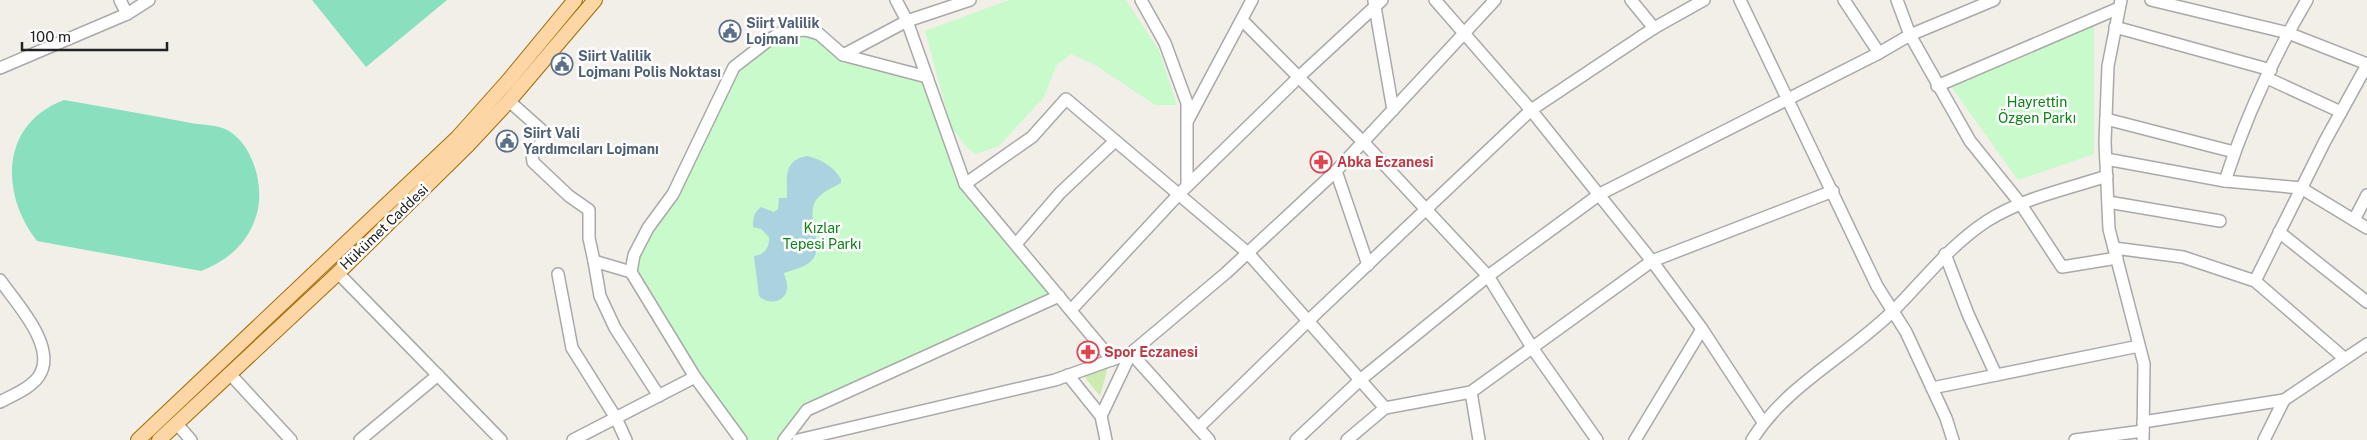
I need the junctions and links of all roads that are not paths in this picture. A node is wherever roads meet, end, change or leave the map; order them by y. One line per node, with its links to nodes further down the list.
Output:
1 (120, 0): 22 (street)
2 (149, 0): 22 (street)
3 (575, 0): 111 (main road)
4 (594, 0): 39 (main road, Hükümet Caddesi)
5 (896, 0): 24 (street)
6 (1141, 0): 44 (street)
7 (1252, 0): 23 (street)
8 (1435, 0): 28 (street)
9 (1495, 0): 28 (street)
10 (1631, 0): 26 (street)
11 (1704, 0): 26 (street)
12 (1740, 0): 38 (street)
13 (1844, 0): 30 (street)
14 (1897, 0): 29 (street)
15 (1994, 0): 20 (street)
16 (2151, 0): 27 (street)
17 (2307, 0): 27 (street)
18 (963, 1): 24 (street)
19 (1376, 2): 36 (street); 40 (street)
20 (1978, 3): 29 (street)
21 (2120, 4): 25 (street); 37 (street)
22 (127, 14): 32 (street)
23 (1242, 20): 36 (street); 44 (street)
24 (906, 21): 31 (street); 35 (street)
25 (2115, 27): 34 (street); 43 (street)
26 (1654, 28): 41 (street)
27 (2288, 32): 33 (street); 34 (street)
28 (1465, 33): 40 (street); 41 (street)
29 (1910, 35): 30 (street); 37 (street)
30 (1879, 53): 38 (street)
31 (843, 54): 35 (street); 73 (street)
32 (0, 68)
33 (2366, 71): 42 (street)
34 (2269, 74): 42 (street); 47 (street)
35 (927, 77): 52 (street)
36 (1299, 77): 46 (street); 54 (street)
37 (1937, 86): 59 (street)
38 (1788, 98): 55 (street); 56 (street)
39 (509, 101): 69 (street); 72 (main road, Hükümet Caddesi)
40 (1393, 110): 46 (street)
41 (1531, 110): 56 (street); 60 (street)
42 (2341, 112): 53 (street)
43 (2106, 119): 47 (street); 48 (street)
44 (1187, 122): 54 (street)
45 (1115, 141): 52 (street); 54 (street); 65 (street)
46 (1363, 142): 49 (street); 60 (street)
47 (2234, 152): 51 (street)
48 (2106, 159): 50 (street); 51 (street)
49 (1336, 171): 66 (street); 71 (street)
50 (2107, 176): 58 (street); 59 (street)
51 (2225, 181): 53 (street)
52 (965, 184): 65 (street)
53 (2301, 188): 61 (street); 64 (street)
54 (1183, 190): 66 (street); 82 (street)
55 (1833, 191): 70 (street); 83 (street)
56 (1600, 194): 70 (street); 75 (street)
57 (2367, 195): 61 (street)
58 (2108, 202): 62 (street); 67 (street)
59 (2020, 203): 67 (street); 68 (street)
60 (1426, 210): 71 (street); 75 (street)
61 (2354, 220): 63 (street)
62 (2220, 221)
63 (2367, 228)
64 (2279, 232): 77 (street); 81 (street)
65 (1016, 244): 78 (street)
66 (1248, 253): 84 (street); 89 (street)
67 (2116, 253): 77 (street); 87 (street)
68 (1945, 254): 83 (street); 95 (street)
69 (594, 261): 73 (street); 100 (street)
70 (1652, 261): 85 (street); 88 (street)
71 (1368, 265): 84 (street)
72 (338, 272): 92 (main road, Hükümet Caddesi); 93 (street)
73 (631, 272): 96 (street)
74 (558, 274): 105 (street)
75 (1488, 276): 88 (street); 97 (street)
76 (0, 280): 79 (street)
77 (2255, 281): 90 (street)
78 (1059, 296): 82 (street); 120 (street)
79 (12, 297): 80 (street); 102 (street)
80 (0, 298)
81 (2367, 302)
82 (1071, 310): 91 (street)
83 (1893, 311): 98 (street); 106 (street)
84 (1308, 321): 97 (street); 108 (street)
85 (1702, 329): 106 (street); 128 (street)
86 (2367, 344): 90 (street)
87 (2139, 346): 95 (street); 109 (street)
88 (1533, 349): 99 (street); 127 (street)
89 (1131, 353): 91 (street); 104 (street); 108 (street)
90 (2344, 358): 101 (street)
91 (1112, 360): 94 (street)
92 (229, 373): 107 (main road, Hükümet Caddesi); 114 (street)
93 (438, 375): 115 (street); 116 (street)
94 (1068, 375): 104 (street); 121 (street)
95 (1996, 375): 98 (street)
96 (696, 377): 100 (street); 119 (street)
97 (1360, 380): 103 (street); 124 (street)
98 (1932, 388): 130 (street)
99 (1471, 392): 103 (street); 126 (street)
100 (659, 396): 105 (street)
101 (2284, 400): 109 (street); 132 (street)
102 (0, 402)
103 (1385, 408): 125 (street)
104 (1101, 416): 122 (street)
105 (616, 418): 117 (street); 118 (street)
106 (1763, 422): 129 (street)
107 (177, 424): 112 (main road, Hükümet Caddesi); 113 (street)
108 (1198, 428): 123 (street)
109 (2143, 431): 110 (street)
110 (2097, 438): 131 (street)
111 (138, 440)
112 (159, 440)
113 (191, 440)
114 (291, 440)
115 (360, 440)
116 (501, 440)
117 (572, 440)
118 (626, 440)
119 (741, 440)
120 (784, 440)
121 (798, 440)
122 (1106, 440)
123 (1209, 440)
124 (1296, 440)
125 (1347, 440)
126 (1479, 440)
127 (1597, 440)
128 (1635, 440)
129 (1752, 440)
130 (1953, 440)
131 (2075, 440)
132 (2264, 440)

